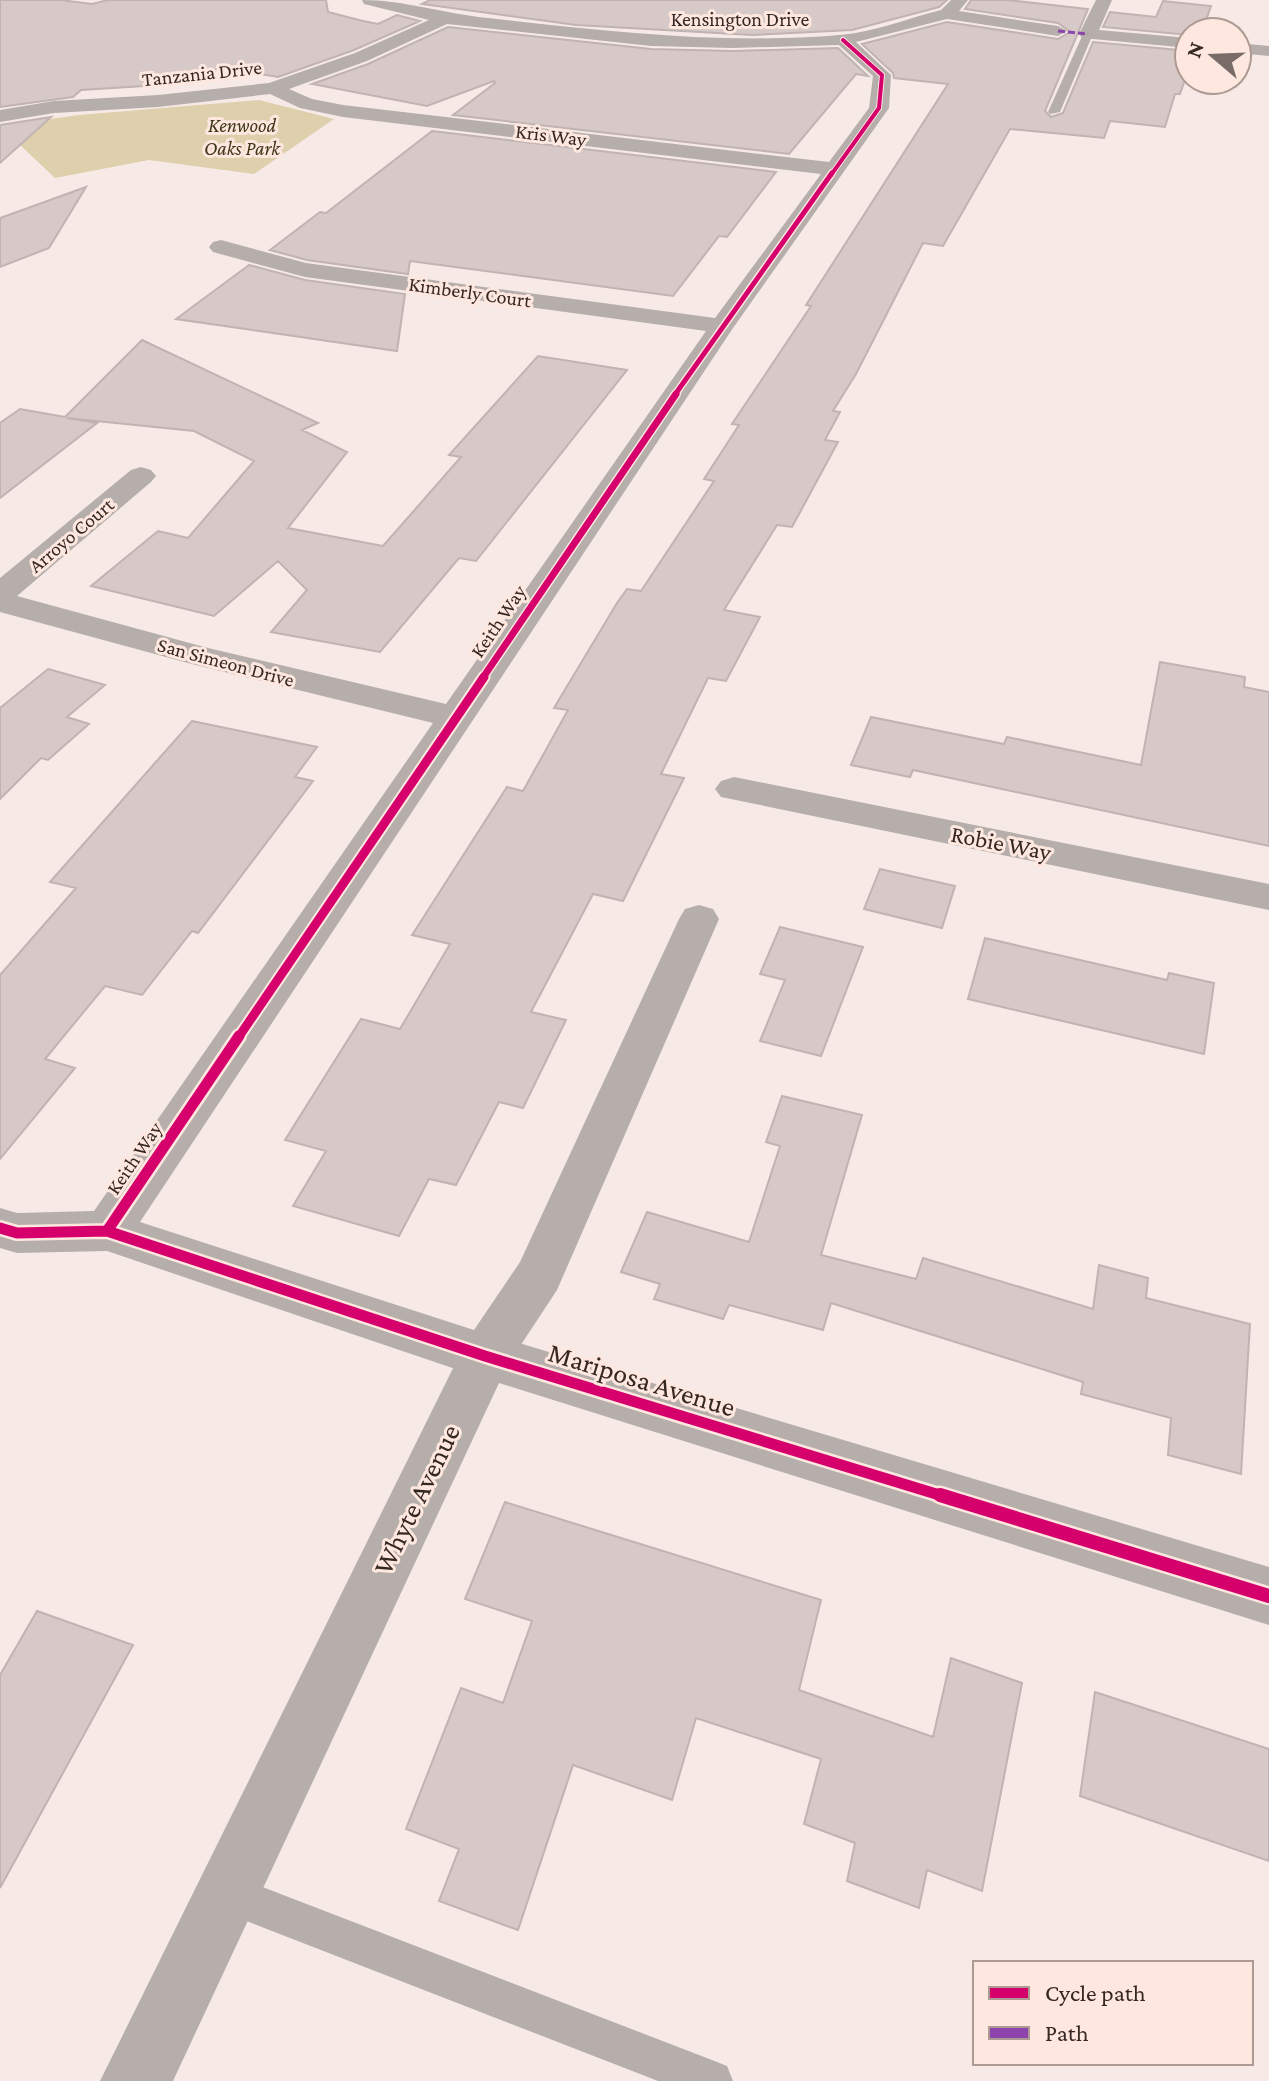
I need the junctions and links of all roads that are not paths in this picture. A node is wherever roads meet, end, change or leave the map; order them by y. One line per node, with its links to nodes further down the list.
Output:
1 (370, 0): 6 (street, Kensington Drive)
2 (960, 0): 5 (street)
3 (1104, 0): 9 (street)
4 (566, 11): 7 (street)
5 (947, 14): 8 (street); 10 (street, Kensington Drive)
6 (445, 19): 7 (street, Kensington Drive); 12 (street, Tanzania Drive)
7 (540, 28): 10 (street, Kensington Drive)
8 (1058, 31)
9 (1088, 34): 11 (street); 13 (lane)
10 (843, 40): 15 (street, Keith Way)
11 (1173, 42)
12 (272, 88): 14 (street, Tanzania Drive); 15 (street, Kris Way)
13 (1054, 112)
14 (0, 116)
15 (835, 169): 17 (street, Keith Way)
16 (221, 247): 17 (street, Kimberly Court)
17 (722, 326): 21 (street, Keith Way)
18 (141, 476): 19 (street, Arroyo Court)
19 (0, 594)
20 (0, 602): 21 (street, San Simeon Drive)
21 (454, 717): 26 (street, Keith Way)
22 (734, 789): 23 (street, Robie Way)
23 (1269, 897)
24 (699, 919): 27 (street, Whyte Avenue)
25 (0, 1228): 26 (street, Mariposa Avenue)
26 (107, 1231): 27 (street, Mariposa Avenue)
27 (485, 1356): 28 (street, Mariposa Avenue); 29 (street, Whyte Avenue)
28 (1269, 1596)
29 (226, 1893): 30 (street, Whyte Avenue); 31 (lane)
30 (136, 2081)
31 (712, 2081)

